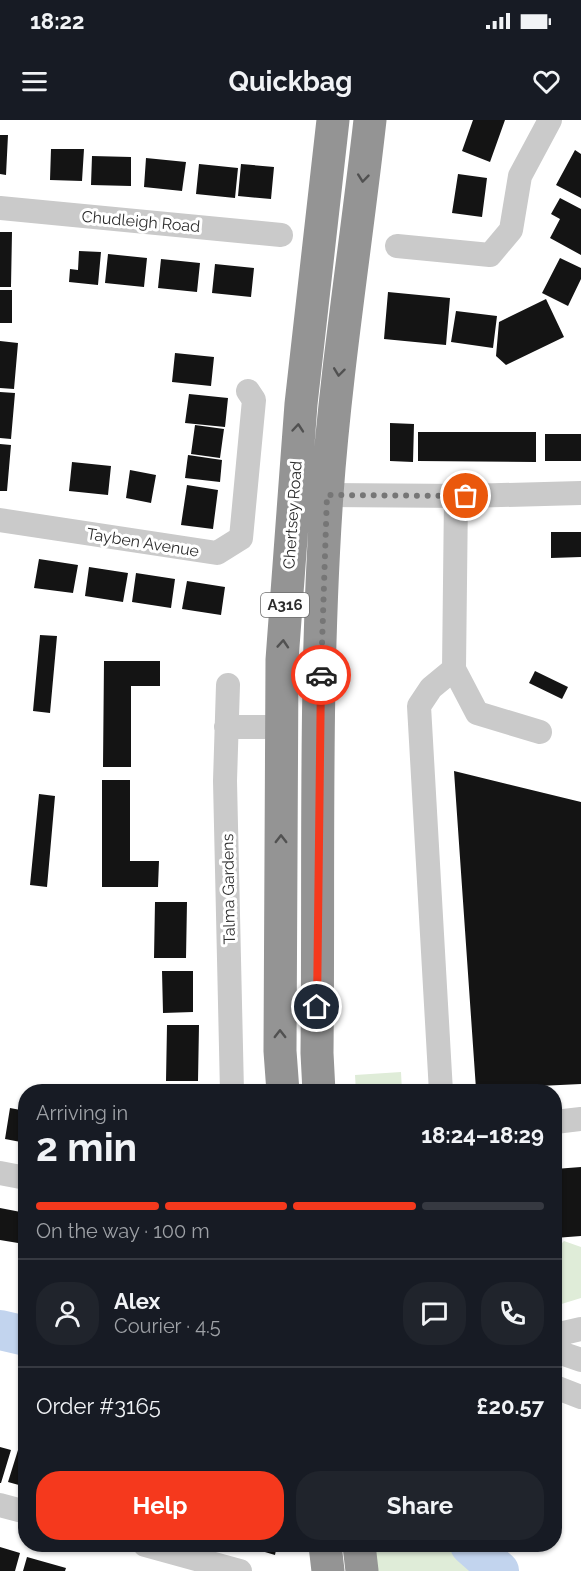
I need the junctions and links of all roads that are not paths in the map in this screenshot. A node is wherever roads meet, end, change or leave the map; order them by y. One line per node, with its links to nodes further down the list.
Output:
1 (333, 120): 15 (highway, Chertsey Road / A316, one-way to 1)
2 (370, 120): 9 (highway, Chertsey Road / A316, one-way to 9)
3 (550, 120): 6 (street)
4 (0, 208): 5 (street, Chudleigh Road)
5 (281, 235)
6 (397, 246)
7 (248, 391): 11 (street, Tayben Avenue)
8 (581, 493): 10 (street)
9 (327, 495): 10 (street); 19 (highway, Chertsey Road / A316)
10 (470, 496): 12 (street)
11 (0, 520)
12 (454, 669): 16 (street); 20 (street)
13 (228, 685): 14 (street, Talma Gardens)
14 (226, 727): 15 (street); 17 (street, Talma Gardens)
15 (282, 727): 18 (highway, Chertsey Road / A316, one-way to 15)
16 (540, 732)
17 (232, 1084)
18 (282, 1084)
19 (318, 1084)
20 (441, 1084)
21 (581, 1119): 22 (street)
22 (562, 1121)
23 (0, 1173): 24 (street)
24 (18, 1176)
25 (581, 1329): 26 (street)
26 (562, 1333)
27 (562, 1353): 28 (street)
28 (581, 1360)
29 (562, 1390): 30 (street)
30 (581, 1397)
31 (0, 1505): 32 (street)
32 (18, 1510)
33 (171, 1552): 36 (street)
34 (326, 1552): 37 (highway)
35 (360, 1552): 38 (highway)
36 (240, 1571)
37 (328, 1571)
38 (362, 1571)

